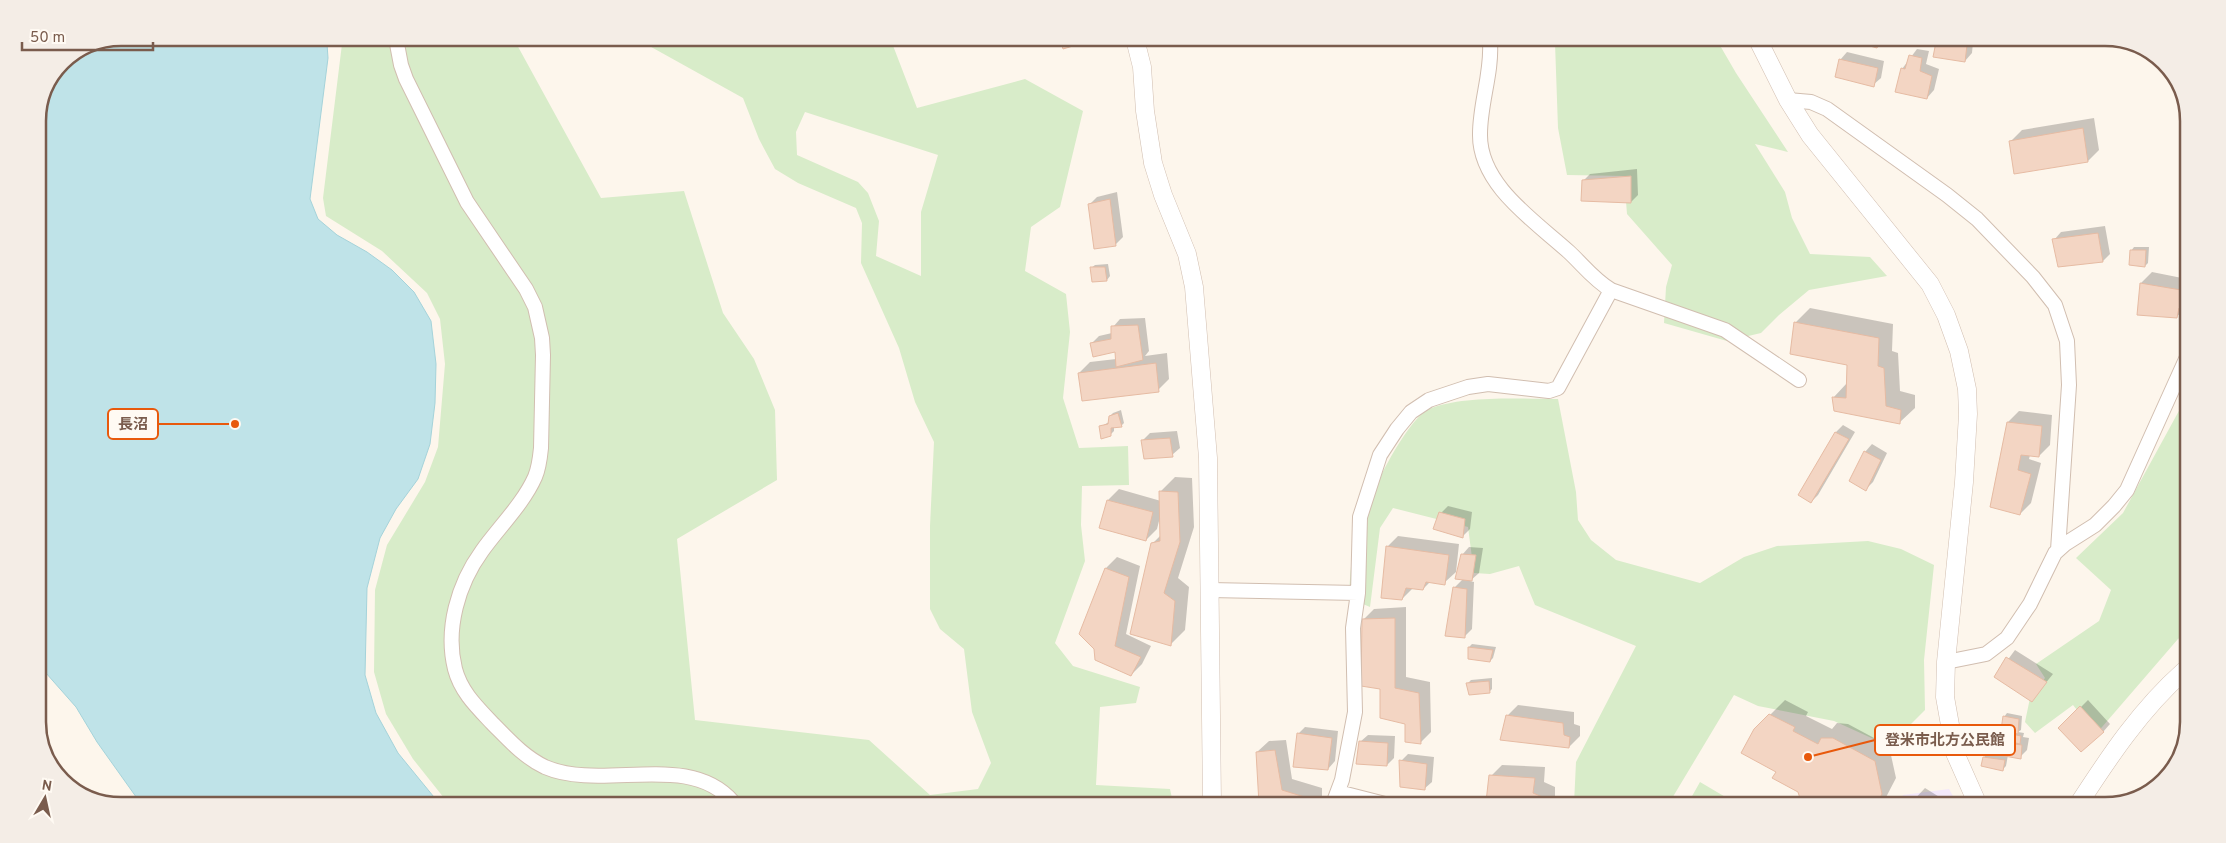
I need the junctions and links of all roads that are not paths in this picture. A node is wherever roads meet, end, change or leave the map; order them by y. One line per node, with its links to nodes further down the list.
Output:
1 (397, 46): 14 (street)
2 (1137, 46): 10 (street)
3 (1490, 46): 6 (street)
4 (1761, 46): 5 (street)
5 (1788, 100): 9 (street); 12 (street)
6 (1611, 290): 8 (street); 11 (street)
7 (2180, 373): 9 (street)
8 (1799, 380)
9 (2058, 550): 12 (street)
10 (1210, 590): 11 (street); 15 (street)
11 (1358, 593): 16 (street)
12 (1946, 662): 17 (street)
13 (2180, 675): 18 (street)
14 (728, 797)
15 (1212, 797)
16 (1335, 797)
17 (1974, 797)
18 (2083, 797)

